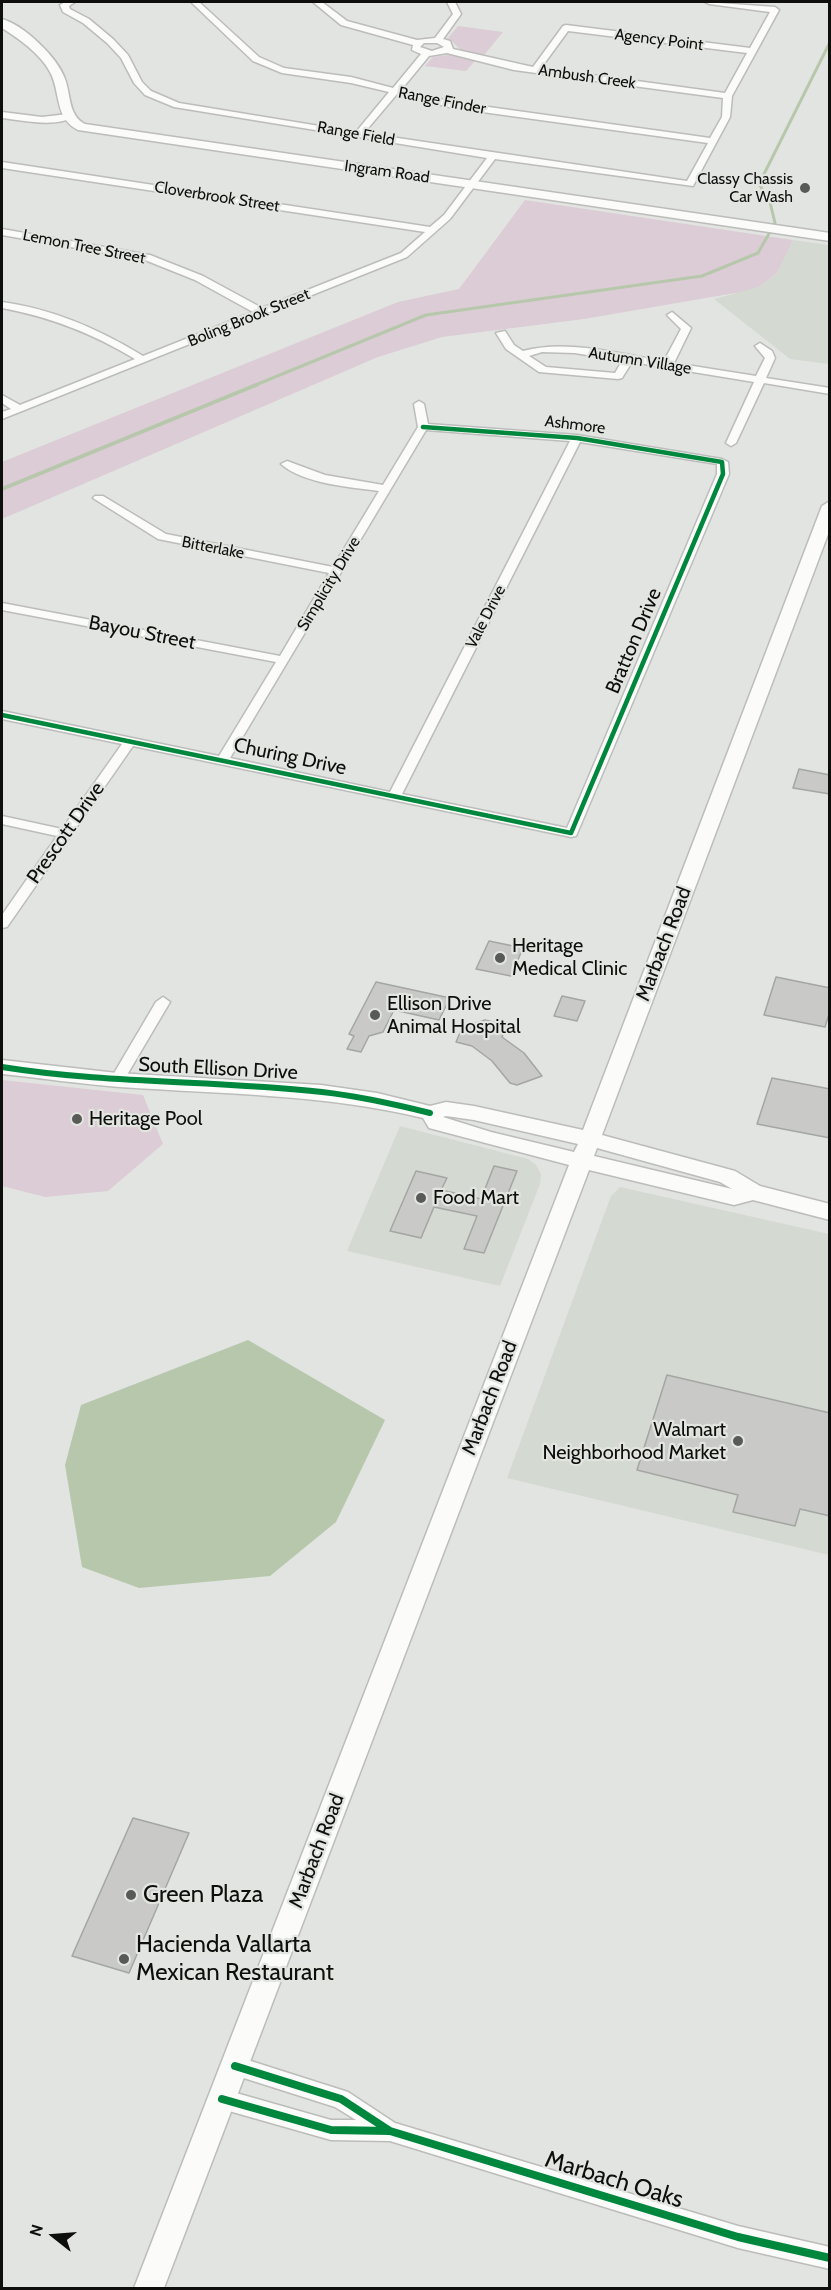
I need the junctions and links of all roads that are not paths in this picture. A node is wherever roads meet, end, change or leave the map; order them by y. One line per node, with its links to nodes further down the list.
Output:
1 (195, 2): 13 (street, Range Finder)
2 (317, 2): 8 (street)
3 (452, 2): 7 (street)
4 (709, 2): 10 (street)
5 (67, 3): 17 (street, Range Field)
6 (2, 23): 16 (street)
7 (438, 40): 8 (street); 9 (street)
8 (417, 43): 11 (street)
9 (447, 50): 11 (street); 12 (street, Ambush Creek)
10 (753, 51): 12 (street, Agency Point); 14 (street)
11 (427, 53): 13 (street)
12 (535, 70): 14 (street, Ambush Creek)
13 (394, 92): 17 (street); 18 (street, Range Finder)
14 (728, 96): 18 (street)
15 (2, 115): 16 (street)
16 (68, 117): 21 (street, Ingram Road)
17 (358, 135): 19 (street, Range Field)
18 (714, 141): 19 (street, Range Field)
19 (493, 156): 21 (street, Boling Brook Street)
20 (2, 165): 22 (street, Cloverbrook Street)
21 (472, 185): 22 (street, Boling Brook Street); 24 (street, Ingram Road)
22 (432, 230): 26 (street, Boling Brook Street)
23 (2, 232): 26 (street, Lemon Tree Street)
24 (830, 237)
25 (2, 305): 31 (street)
26 (263, 313): 31 (street, Boling Brook Street)
27 (672, 315): 33 (street)
28 (501, 333): 30 (street)
29 (760, 346): 34 (street)
30 (520, 355): 32 (street, Autumn Village); 32 (street)
31 (143, 360): 38 (street, Boling Brook Street)
32 (628, 360): 33 (street, Autumn Village)
33 (667, 366): 34 (street, Autumn Village)
34 (760, 379): 35 (street, Autumn Village); 42 (street)
35 (830, 391)
36 (2, 398): 38 (street)
37 (419, 404): 40 (street)
38 (18, 409): 39 (street, Boling Brook Street)
39 (2, 416)
40 (423, 428): 41 (street, Ashmore); 45 (street, Simplicity Drive)
41 (578, 438): 43 (street, Ashmore); 54 (street, Vale Drive)
42 (731, 443)
43 (722, 462): 56 (street, Bratton Drive)
44 (287, 464): 45 (street)
45 (386, 489): 48 (street, Simplicity Drive)
46 (99, 498): 48 (street, Bitterlake)
47 (830, 506): 65 (street, Marbach Road)
48 (336, 571): 50 (street, Simplicity Drive)
49 (2, 606): 50 (street, Bayou Street)
50 (283, 660): 53 (street, Simplicity Drive)
51 (2, 715): 52 (street, Churing Drive)
52 (130, 742): 53 (street, Churing Drive); 57 (street, Prescott Drive)
53 (223, 760): 54 (street, Churing Drive)
54 (394, 795): 56 (street, Churing Drive)
55 (2, 820): 57 (street)
56 (571, 833)
57 (65, 834): 58 (street, Prescott Drive)
58 (2, 924)
59 (163, 1002): 61 (street)
60 (2, 1067): 61 (street, South Ellison Drive)
61 (117, 1080): 62 (street, South Ellison Drive)
62 (430, 1113): 63 (street, South Ellison Drive); 64 (street, South Ellison Drive)
63 (498, 1118): 64 (street); 65 (street, South Ellison Drive)
64 (491, 1139): 65 (street, South Ellison Drive)
65 (585, 1149): 66 (street, South Ellison Drive); 67 (street, Marbach Road)
66 (830, 1212)
67 (235, 2066): 68 (street, Marbach Road); 69 (street, Marbach Oaks)
68 (222, 2099): 69 (street, Marbach Oaks); 71 (street, Marbach Road)
69 (390, 2131): 70 (street, Marbach Oaks)
70 (830, 2258)
71 (149, 2289)

